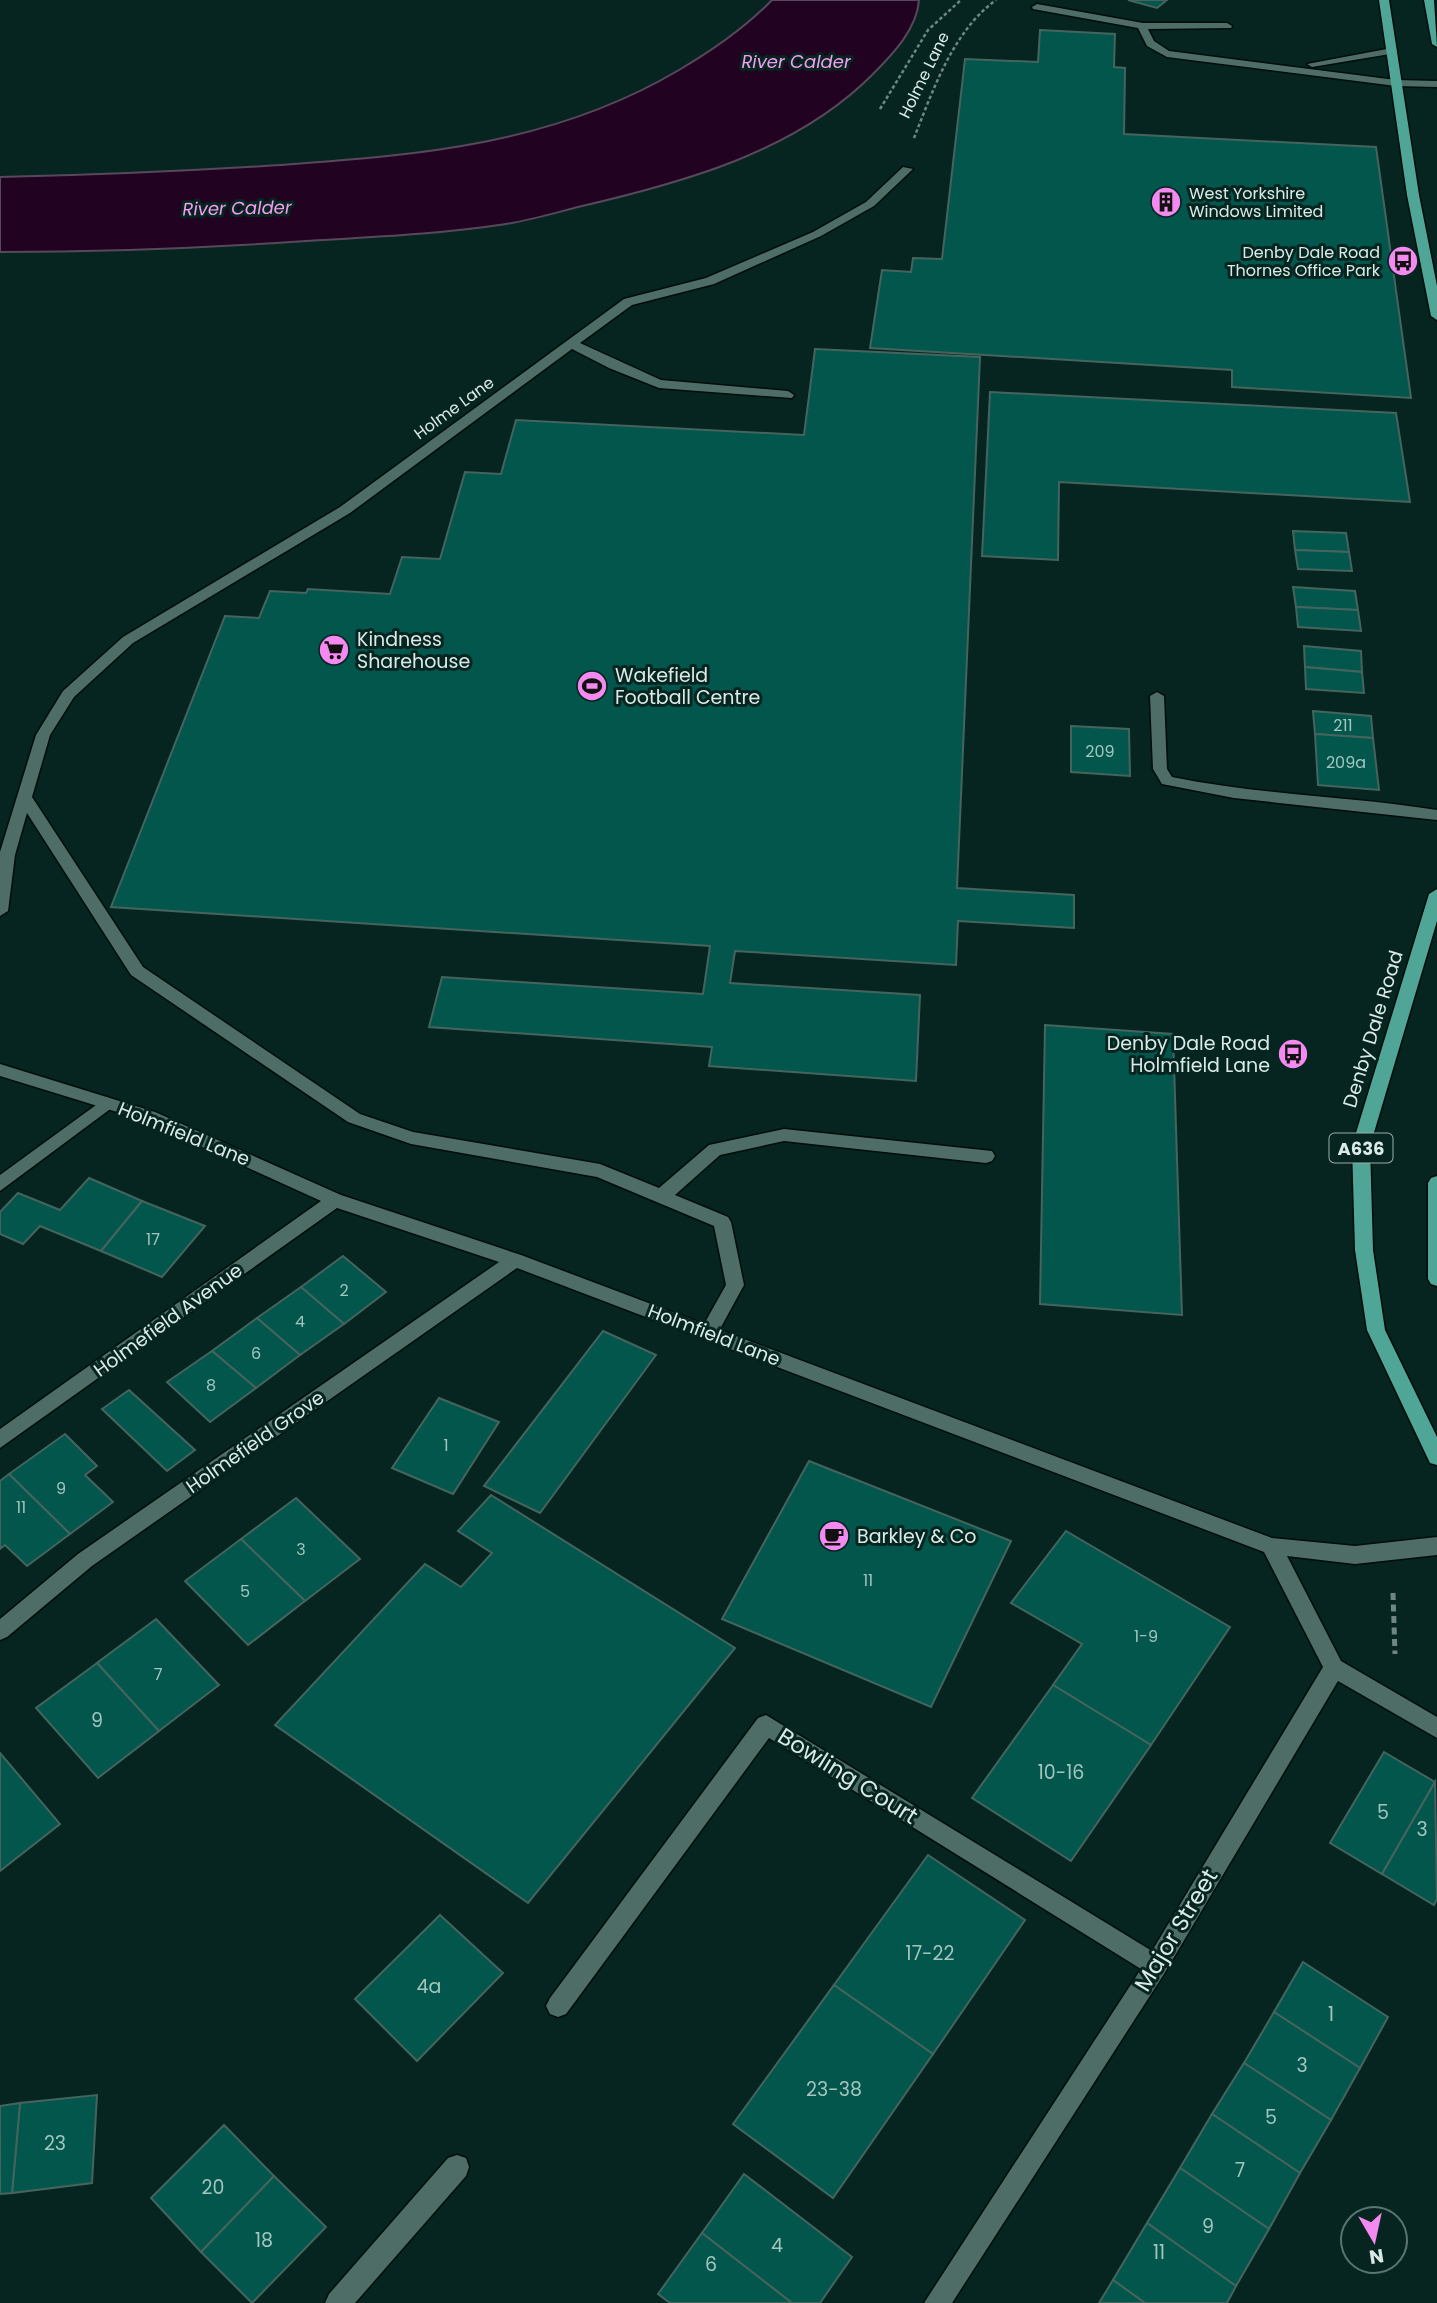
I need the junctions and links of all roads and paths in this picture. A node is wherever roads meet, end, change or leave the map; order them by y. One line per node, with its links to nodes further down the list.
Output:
1 (961, 0): 13 (path)
2 (996, 0): 14 (path, Holme Lane)
3 (1384, 0): 9 (main road)
4 (1429, 0): 8 (main road)
5 (1037, 7): 6 (street)
6 (1143, 26): 7 (street); 10 (street)
7 (1227, 26)
8 (1437, 44)
9 (1392, 51): 10 (street); 11 (main road)
10 (1288, 67): 11 (street)
11 (1396, 83): 12 (street); 15 (main road)
12 (1437, 85)
13 (880, 109)
14 (907, 169): 16 (street, Holme Lane)
15 (1437, 316)
16 (573, 344): 17 (street); 19 (street, Holme Lane)
17 (788, 394)
18 (1157, 696): 20 (street)
19 (23, 795): 22 (street, Holme Lane); 28 (street)
20 (1437, 815)
21 (1437, 894): 34 (main road, Denby Dale Road / A636)
22 (0, 911)
23 (0, 1070): 24 (street, Holmfield Lane)
24 (107, 1103): 27 (street); 29 (street, Holmfield Lane)
25 (986, 1156): 28 (street)
26 (1437, 1183): 31 (main road)
27 (0, 1184)
28 (661, 1197): 32 (street)
29 (335, 1200): 30 (street, Holmfield Lane); 33 (street, Holmefield Avenue)
30 (515, 1260): 32 (street, Holmfield Lane); 38 (street, Holmefield Grove)
31 (1437, 1279)
32 (708, 1333): 35 (street, Holmfield Lane)
33 (0, 1440)
34 (1437, 1457)
35 (1271, 1545): 37 (street, Holmfield Lane); 40 (street)
36 (1437, 1546): 37 (street, Holmfield Lane)
37 (1393, 1553): 39 (path)
38 (0, 1631)
39 (1395, 1661)
40 (1334, 1668): 41 (street); 42 (street, Major Street)
41 (1437, 1728)
42 (1156, 1966): 43 (street, Bowling Court); 46 (street, Major Street)
43 (558, 2007)
44 (457, 2166): 45 (street)
45 (338, 2303)
46 (937, 2303)

